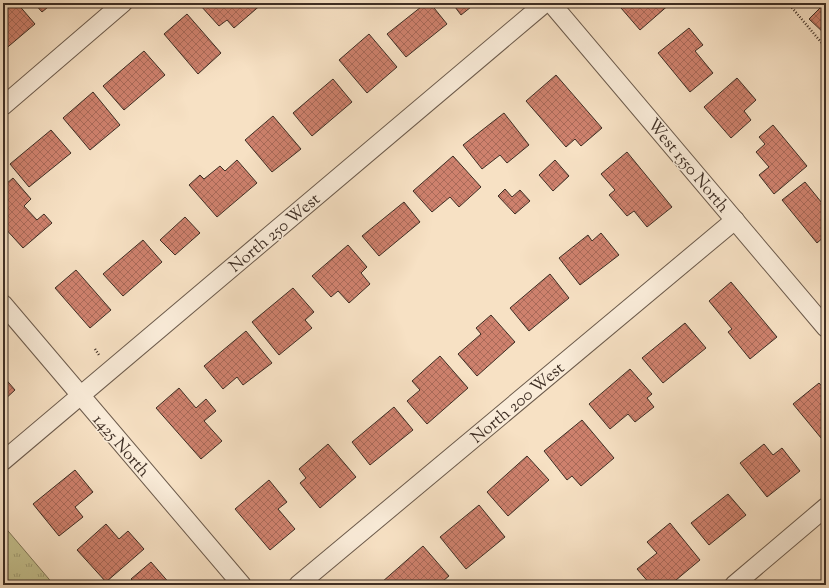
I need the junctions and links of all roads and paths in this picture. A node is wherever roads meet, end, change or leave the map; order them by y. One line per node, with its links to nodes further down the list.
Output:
1 (124, 3): 6 (street)
2 (545, 3): 12 (street, North 250 West)
3 (551, 3): 7 (street, West 1550 North)
4 (788, 3): 5 (path)
5 (826, 48)
6 (3, 106)
7 (736, 220): 9 (street, West 1550 North); 16 (street, North 200 West)
8 (3, 304): 12 (street, 1425 North)
9 (826, 328)
10 (95, 349): 11 (path)
11 (99, 355)
12 (80, 396): 13 (street, North 250 West); 15 (street, 1425 North)
13 (3, 461)
14 (826, 507): 17 (street)
15 (242, 585)
16 (298, 585)
17 (734, 585)

